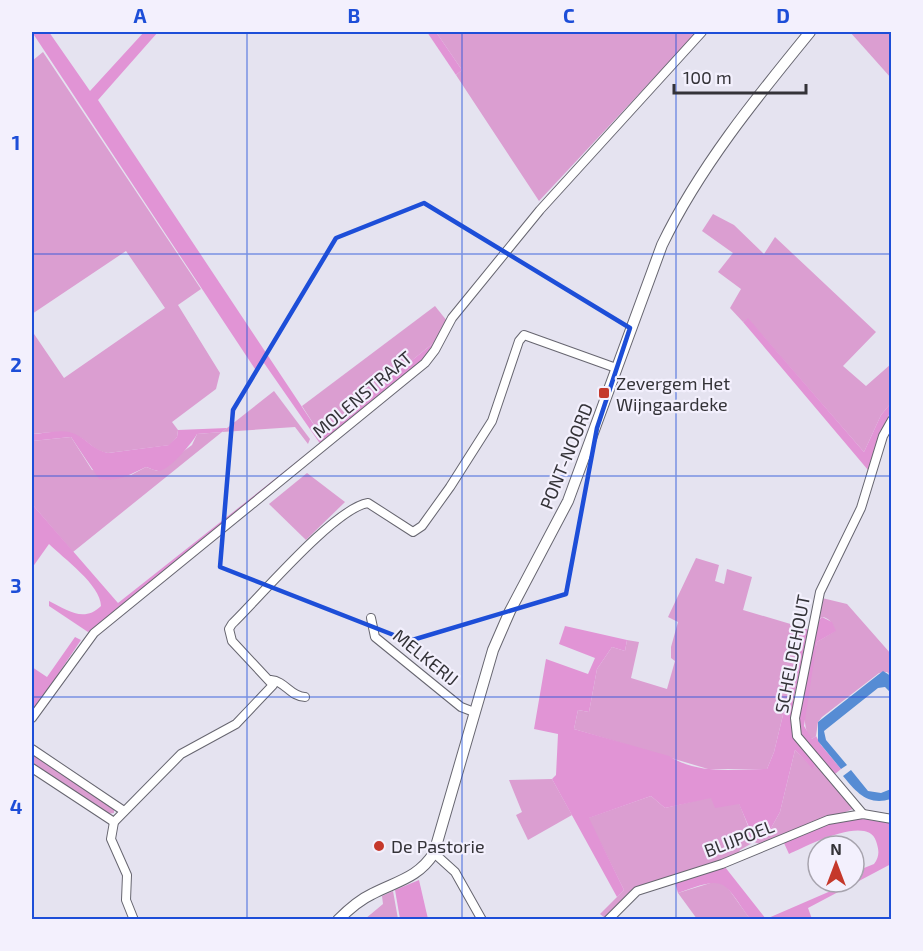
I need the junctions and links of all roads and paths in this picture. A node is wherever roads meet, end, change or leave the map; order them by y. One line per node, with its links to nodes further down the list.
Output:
1 (702, 32): 9 (street, MOLENSTRAAT)
2 (810, 32): 3 (street, PONT-NOORD)
3 (616, 368): 6 (street); 8 (street, PONT-NOORD)
4 (891, 420): 13 (street, SCHELDEHOUT)
5 (371, 618): 8 (street, MELKERIJ)
6 (271, 680): 7 (street); 12 (street)
7 (306, 697)
8 (474, 712): 16 (street, PONT-NOORD)
9 (32, 718)
10 (32, 749): 12 (street)
11 (32, 768): 15 (street)
12 (124, 811): 15 (street)
13 (863, 814): 14 (street, BLIJPOEL); 20 (street, BLIJPOEL)
14 (891, 819)
15 (114, 822): 17 (street)
16 (434, 853): 18 (street); 19 (street)
17 (134, 920)
18 (338, 920)
19 (482, 920)
20 (608, 920)

